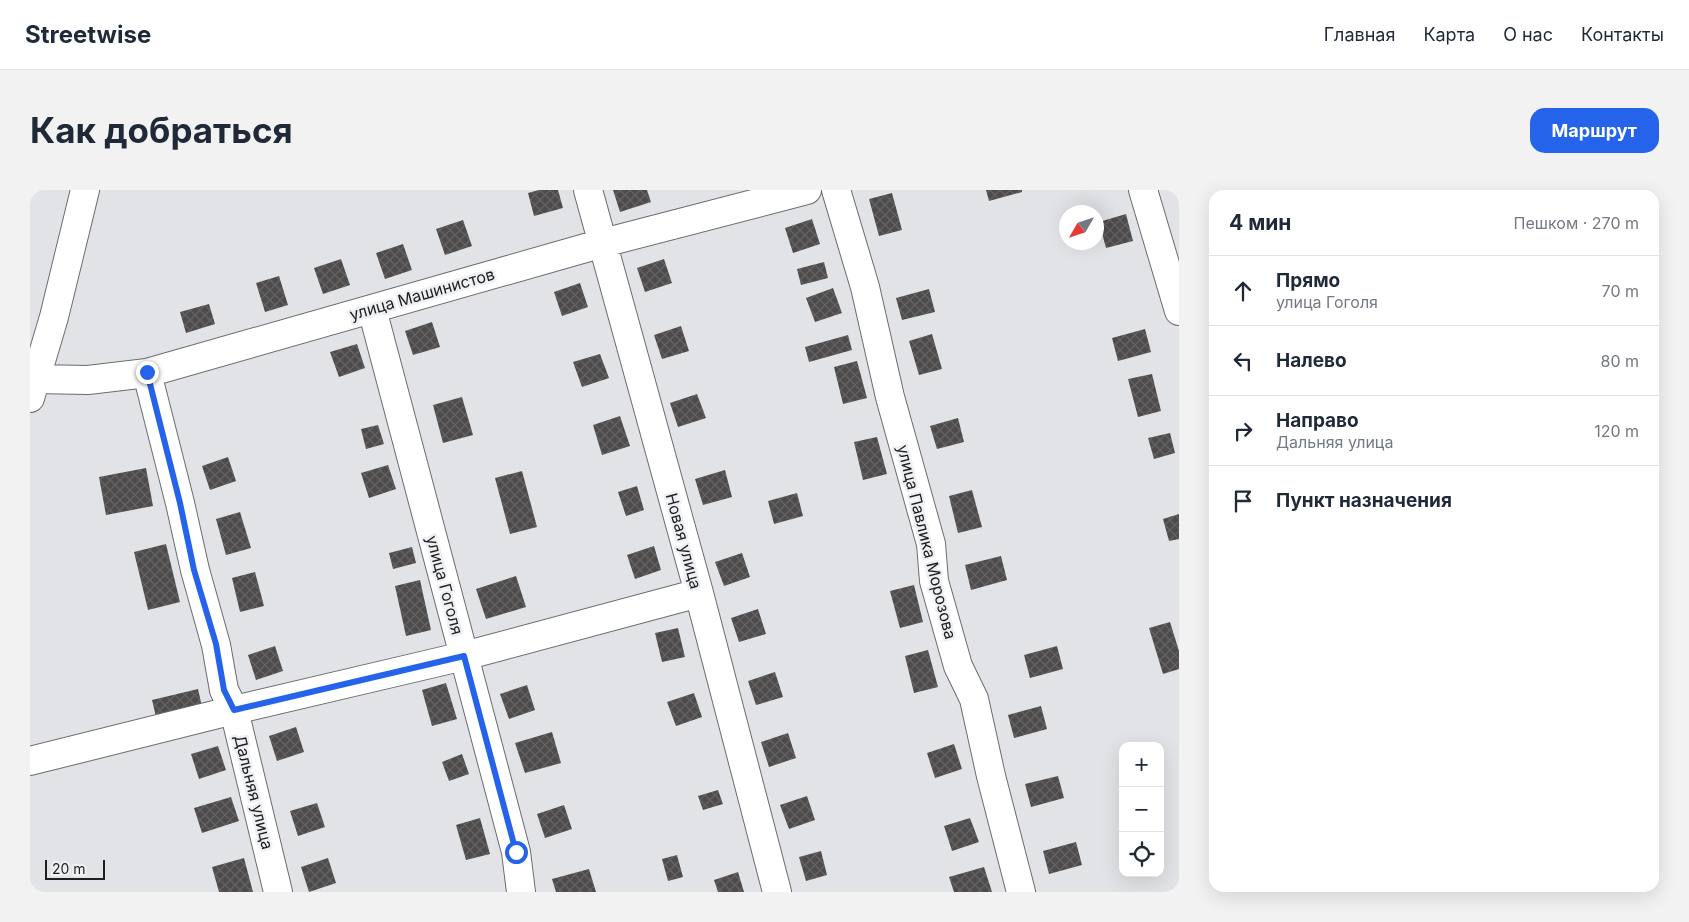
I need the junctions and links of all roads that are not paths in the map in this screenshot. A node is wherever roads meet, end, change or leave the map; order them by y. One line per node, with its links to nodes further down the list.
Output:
1 (85, 190): 10 (street)
2 (588, 190): 6 (street, Новая улица)
3 (807, 190): 6 (street, улица Машинистов)
4 (836, 190): 18 (street, улица Павлика Морозова)
5 (1143, 190): 8 (street)
6 (602, 243): 7 (street, улица Машинистов); 11 (street, Новая улица)
7 (372, 308): 9 (street, улица Машинистов); 12 (street, улица Гоголя)
8 (1179, 311)
9 (147, 372): 10 (street, улица Машинистов); 13 (street, Дальняя улица)
10 (33, 388)
11 (698, 593): 12 (street); 17 (street, Новая улица)
12 (464, 656): 13 (street); 16 (street, улица Гоголя)
13 (234, 710): 14 (street); 15 (street, Дальняя улица)
14 (30, 761)
15 (278, 892)
16 (521, 892)
17 (777, 892)
18 (1021, 892)

